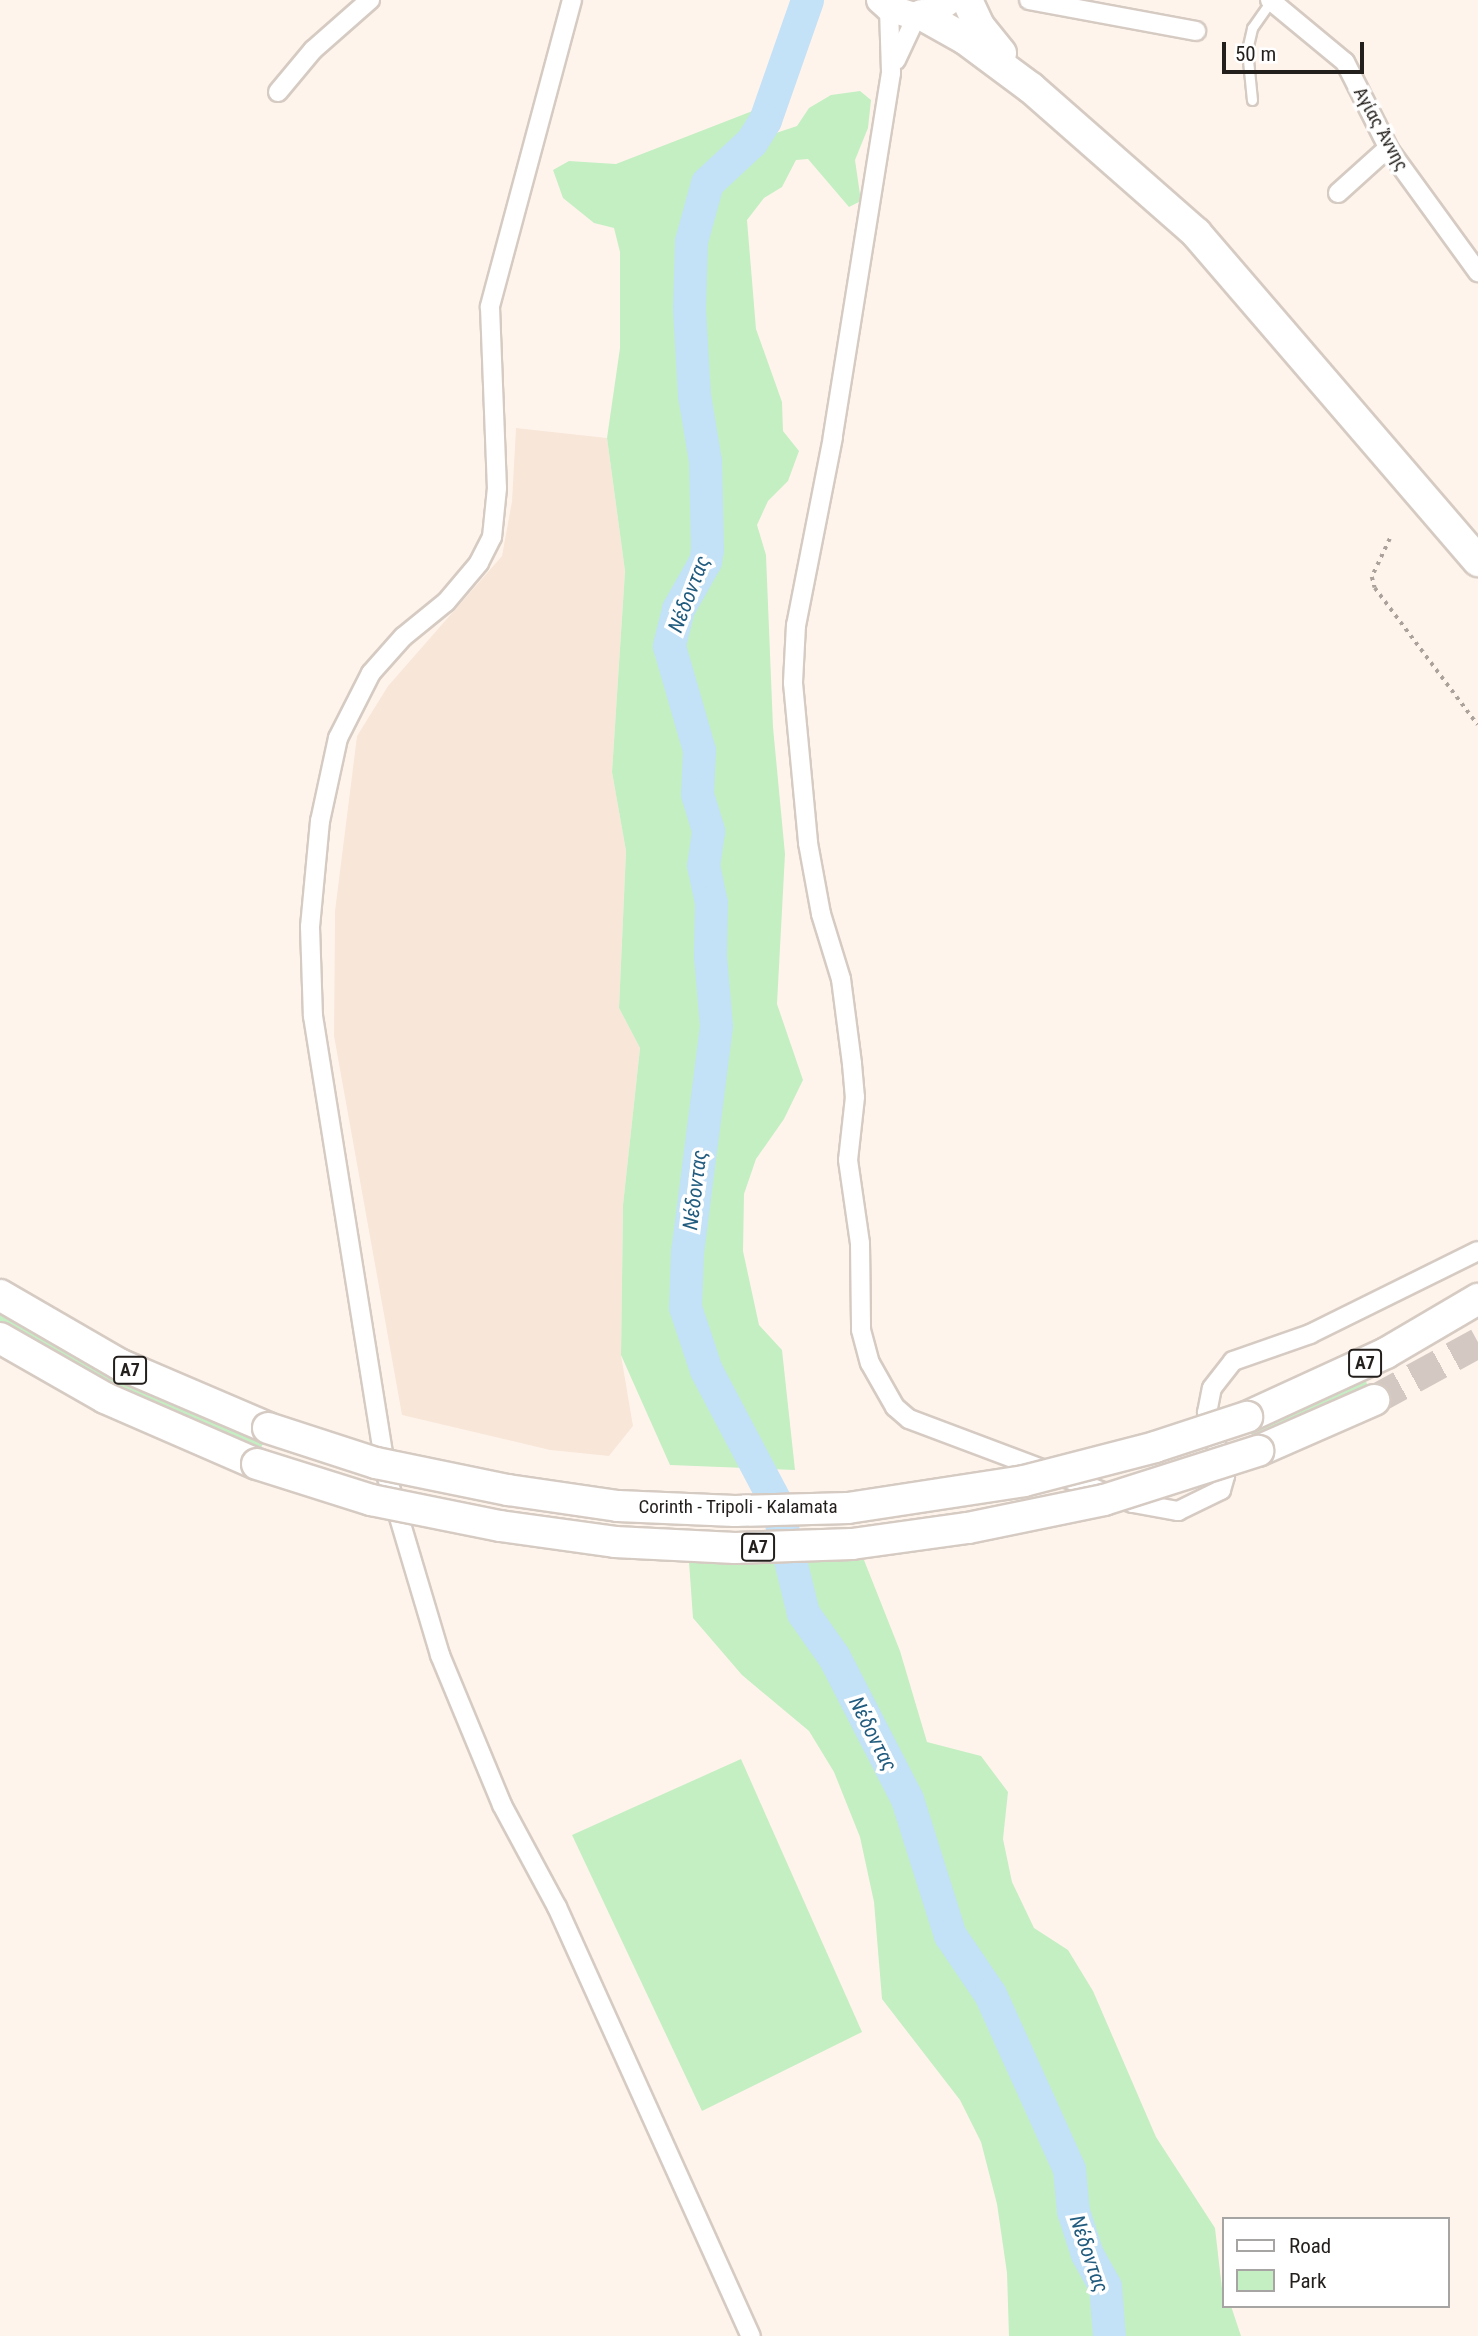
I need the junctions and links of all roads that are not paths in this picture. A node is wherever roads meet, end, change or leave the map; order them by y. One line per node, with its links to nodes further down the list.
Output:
1 (370, 0): 12 (street)
2 (572, 0): 25 (street)
3 (951, 0): 8 (main road)
4 (967, 0): 11 (highway)
5 (1029, 0): 9 (street)
6 (1271, 1): 13 (lane); 14 (street, Αγίας Άννης)
7 (884, 4): 8 (main road); 10 (street)
8 (920, 15): 10 (street); 11 (highway)
9 (1196, 31)
10 (891, 73): 20 (street)
11 (1031, 88): 17 (highway)
12 (278, 92)
13 (1252, 100)
14 (1388, 148): 15 (street); 16 (street, Αγίας Άννης)
15 (1338, 193)
16 (1478, 272)
17 (1411, 480): 18 (highway); 19 (highway)
18 (1478, 561)
19 (1478, 578)
20 (1478, 1251)
21 (0, 1295): 22 (highway, Corinth - Tripoli - Kalamata / Α7, bridge)
22 (1478, 1299)
23 (0, 1338): 24 (highway, Corinth - Tripoli - Kalamata / Α7, bridge)
24 (1374, 1400)
25 (751, 2336)

